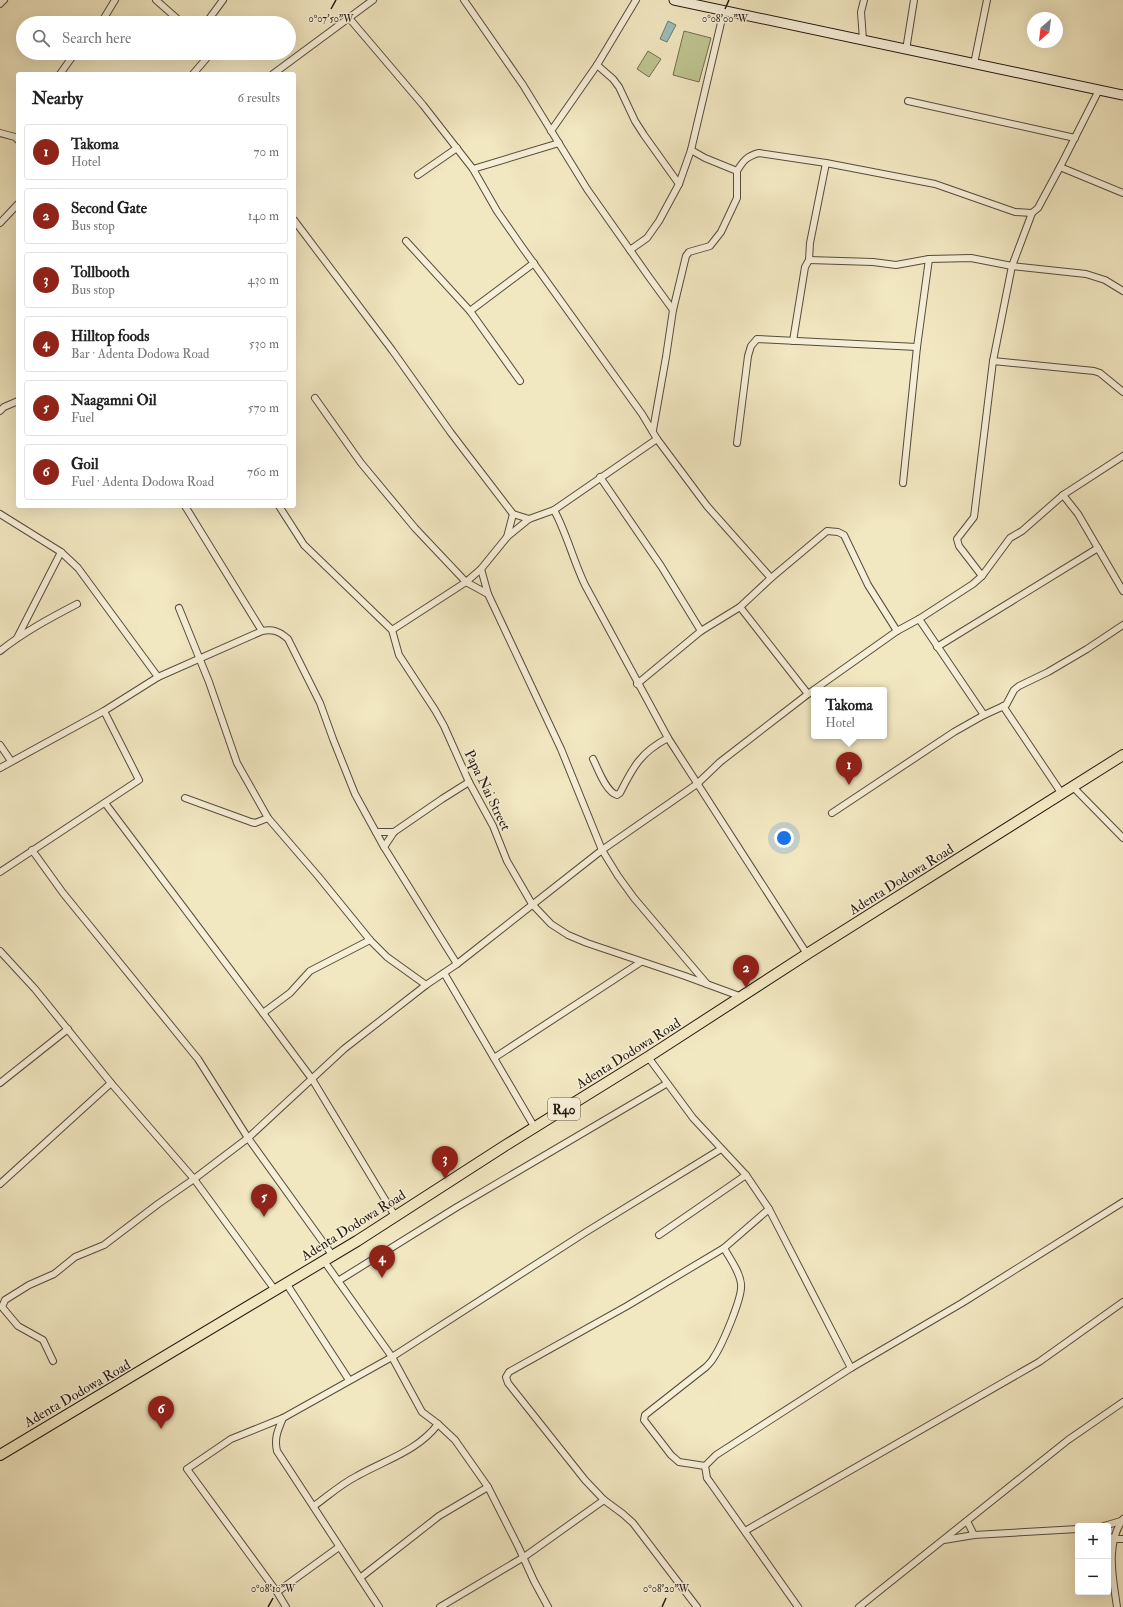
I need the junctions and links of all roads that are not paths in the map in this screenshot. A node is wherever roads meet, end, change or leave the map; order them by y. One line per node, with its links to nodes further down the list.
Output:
1 (4, 0): 12 (street)
2 (115, 0): 14 (street)
3 (156, 0): 15 (street)
4 (223, 0): 16 (street)
5 (373, 0): 17 (street)
6 (464, 0): 32 (street)
7 (636, 0): 25 (street)
8 (674, 0): 13 (street)
9 (864, 0): 18 (street)
10 (914, 0): 19 (street)
11 (988, 0): 24 (street)
12 (0, 4)
13 (724, 10): 18 (street); 38 (street)
14 (105, 16)
15 (174, 16)
16 (211, 16)
17 (349, 18): 20 (street); 37 (street)
18 (863, 40): 19 (street)
19 (906, 50): 24 (street)
20 (296, 57)
21 (70, 60): 26 (street)
22 (205, 60): 27 (street)
23 (292, 60): 28 (street)
24 (974, 64): 29 (street)
25 (597, 65): 32 (street); 44 (street)
26 (61, 72)
27 (195, 72)
28 (276, 72)
29 (1099, 90): 30 (street); 35 (street)
30 (1123, 95)
31 (908, 101): 35 (street)
32 (551, 131): 36 (street)
33 (0, 133): 34 (street)
34 (16, 137)
35 (1075, 138): 40 (street)
36 (559, 143): 41 (street); 51 (street)
37 (457, 148): 41 (street); 43 (street)
38 (691, 150): 42 (street); 44 (street)
39 (826, 163): 42 (street); 47 (street); 53 (street)
40 (1060, 168): 45 (street); 47 (street)
41 (473, 169): 54 (street)
42 (737, 171): 57 (street)
43 (418, 176)
44 (679, 184): 51 (street)
45 (1123, 193)
46 (16, 206): 48 (street)
47 (1032, 213): 55 (street)
48 (0, 223)
49 (296, 223): 78 (street)
50 (406, 241): 58 (street)
51 (630, 250): 57 (street)
52 (929, 259): 53 (street); 55 (street); 60 (street)
53 (809, 260): 59 (street)
54 (534, 263): 58 (street); 67 (street)
55 (1012, 266): 56 (street); 61 (street)
56 (1123, 291)
57 (673, 310): 67 (street)
58 (470, 311): 62 (street)
59 (793, 341): 60 (street); 69 (street)
60 (917, 347): 72 (street)
61 (992, 361): 63 (street); 84 (street)
62 (520, 381)
63 (1123, 392)
64 (315, 398): 86 (street)
65 (16, 402): 66 (street)
66 (0, 411)
67 (652, 430): 68 (street)
68 (657, 438): 71 (street); 85 (street)
69 (737, 443)
70 (1123, 456): 73 (street)
71 (600, 478): 76 (street); 96 (street)
72 (903, 483)
73 (1063, 495): 81 (street); 84 (street)
74 (186, 508): 95 (street)
75 (281, 508): 94 (street)
76 (554, 510): 79 (street); 103 (street)
77 (0, 514): 82 (street)
78 (513, 514): 79 (street); 80 (street)
79 (529, 519): 80 (street)
80 (507, 537): 83 (street)
81 (1098, 548): 87 (street); 99 (street)
82 (61, 552): 98 (street); 102 (street)
83 (481, 569): 86 (street); 88 (street)
84 (982, 576): 92 (street)
85 (771, 578): 90 (street); 97 (street)
86 (466, 582): 88 (street); 94 (street)
87 (1123, 591)
88 (488, 594): 129 (street)
89 (77, 604): 98 (street)
90 (740, 607): 96 (street); 106 (street)
91 (179, 608): 101 (street)
92 (919, 619): 97 (street); 99 (street)
93 (1123, 625): 107 (street)
94 (392, 630): 116 (street, Papa Nai Street)
95 (262, 631): 101 (street); 124 (street)
96 (701, 631): 103 (street)
97 (897, 631): 104 (street)
98 (17, 638): 100 (street)
99 (937, 647): 109 (street)
100 (0, 651)
101 (199, 659): 102 (street); 123 (street)
102 (158, 677): 108 (street)
103 (637, 684): 110 (street)
104 (818, 687)
105 (811, 692): 106 (street)
106 (808, 694): 117 (street)
107 (1004, 706): 109 (street); 119 (street)
108 (104, 711): 114 (street); 121 (street)
109 (984, 715): 122 (street)
110 (668, 738): 113 (street); 117 (street)
111 (0, 745): 114 (street)
112 (1123, 756): 118 (main road, Adenta Dodowa Road / R40)
113 (593, 759)
114 (11, 761): 115 (street)
115 (0, 768)
116 (469, 782): 125 (street); 131 (street, Papa Nai Street)
117 (697, 784): 129 (street); 133 (street)
118 (1072, 788): 119 (main road, Adenta Dodowa Road / R40); 126 (street)
119 (1062, 794): 133 (main road, Adenta Dodowa Road / R40)
120 (185, 798): 123 (street)
121 (105, 803): 128 (street); 141 (street)
122 (832, 812)
123 (268, 818): 132 (street)
124 (376, 832): 125 (street); 127 (street)
125 (394, 832): 127 (street)
126 (1123, 838)
127 (384, 847): 136 (street)
128 (32, 850): 130 (street); 150 (street)
129 (602, 850): 131 (street); 139 (street)
130 (0, 872)
131 (532, 904): 135 (street, Papa Nai Street); 136 (street)
132 (370, 940): 138 (street); 141 (street)
133 (807, 954): 140 (main road, Adenta Dodowa Road / R40)
134 (1, 955): 142 (street)
135 (641, 962): 139 (street, Papa Nai Street); 144 (street)
136 (456, 964): 137 (street)
137 (444, 973): 138 (street); 144 (street)
138 (426, 985): 145 (street)
139 (708, 985): 140 (street, Papa Nai Street)
140 (742, 997): 143 (main road, Adenta Dodowa Road / R40)
141 (263, 1013): 145 (street)
142 (68, 1029): 146 (street); 147 (street)
143 (648, 1057): 148 (street); 149 (main road, Adenta Dodowa Road / R40)
144 (494, 1058): 149 (street)
145 (312, 1079): 150 (street); 157 (street)
146 (0, 1083)
147 (111, 1083): 153 (street); 154 (street)
148 (666, 1084): 151 (street); 161 (street)
149 (535, 1128): 157 (main road, Adenta Dodowa Road / R40)
150 (248, 1138): 153 (street); 160 (street)
151 (721, 1149): 152 (street); 165 (street)
152 (746, 1175): 156 (street); 158 (street)
153 (194, 1179): 163 (street); 166 (street)
154 (0, 1184)
155 (1123, 1202): 167 (street)
156 (769, 1209): 159 (street); 167 (street)
157 (395, 1216): 160 (main road, Adenta Dodowa Road / R40)
158 (659, 1235)
159 (724, 1248): 173 (street); 175 (street)
160 (329, 1258): 161 (street); 162 (main road, Adenta Dodowa Road / R40)
161 (338, 1281): 165 (street)
162 (286, 1283): 163 (main road, Adenta Dodowa Road / R40); 168 (street)
163 (275, 1290): 172 (main road, Adenta Dodowa Road / R40)
164 (1123, 1302): 181 (street)
165 (392, 1357): 168 (street); 171 (street)
166 (53, 1361)
167 (851, 1368): 173 (street)
168 (349, 1380): 170 (street)
169 (1123, 1402): 178 (street)
170 (283, 1418): 176 (street); 190 (street)
171 (438, 1424): 174 (street); 176 (street)
172 (0, 1455)
173 (705, 1466): 181 (street)
174 (488, 1487): 187 (street); 189 (street)
175 (604, 1500): 187 (street); 195 (street)
176 (314, 1506): 186 (street)
177 (1122, 1520): 179 (street); 183 (street)
178 (967, 1521): 182 (street); 185 (street)
179 (1111, 1524)
180 (1075, 1529): 182 (street)
181 (745, 1531): 196 (street)
182 (974, 1535): 185 (street)
183 (1111, 1538): 184 (street)
184 (1123, 1539)
185 (942, 1541): 197 (street)
186 (339, 1547): 189 (street); 190 (street)
187 (524, 1557): 193 (street); 194 (street)
188 (1111, 1559): 198 (street)
189 (360, 1578): 192 (street)
190 (277, 1592): 191 (street)
191 (286, 1607)
192 (379, 1607)
193 (440, 1607)
194 (548, 1607)
195 (697, 1607)
196 (798, 1607)
197 (859, 1607)
198 (1117, 1607)

